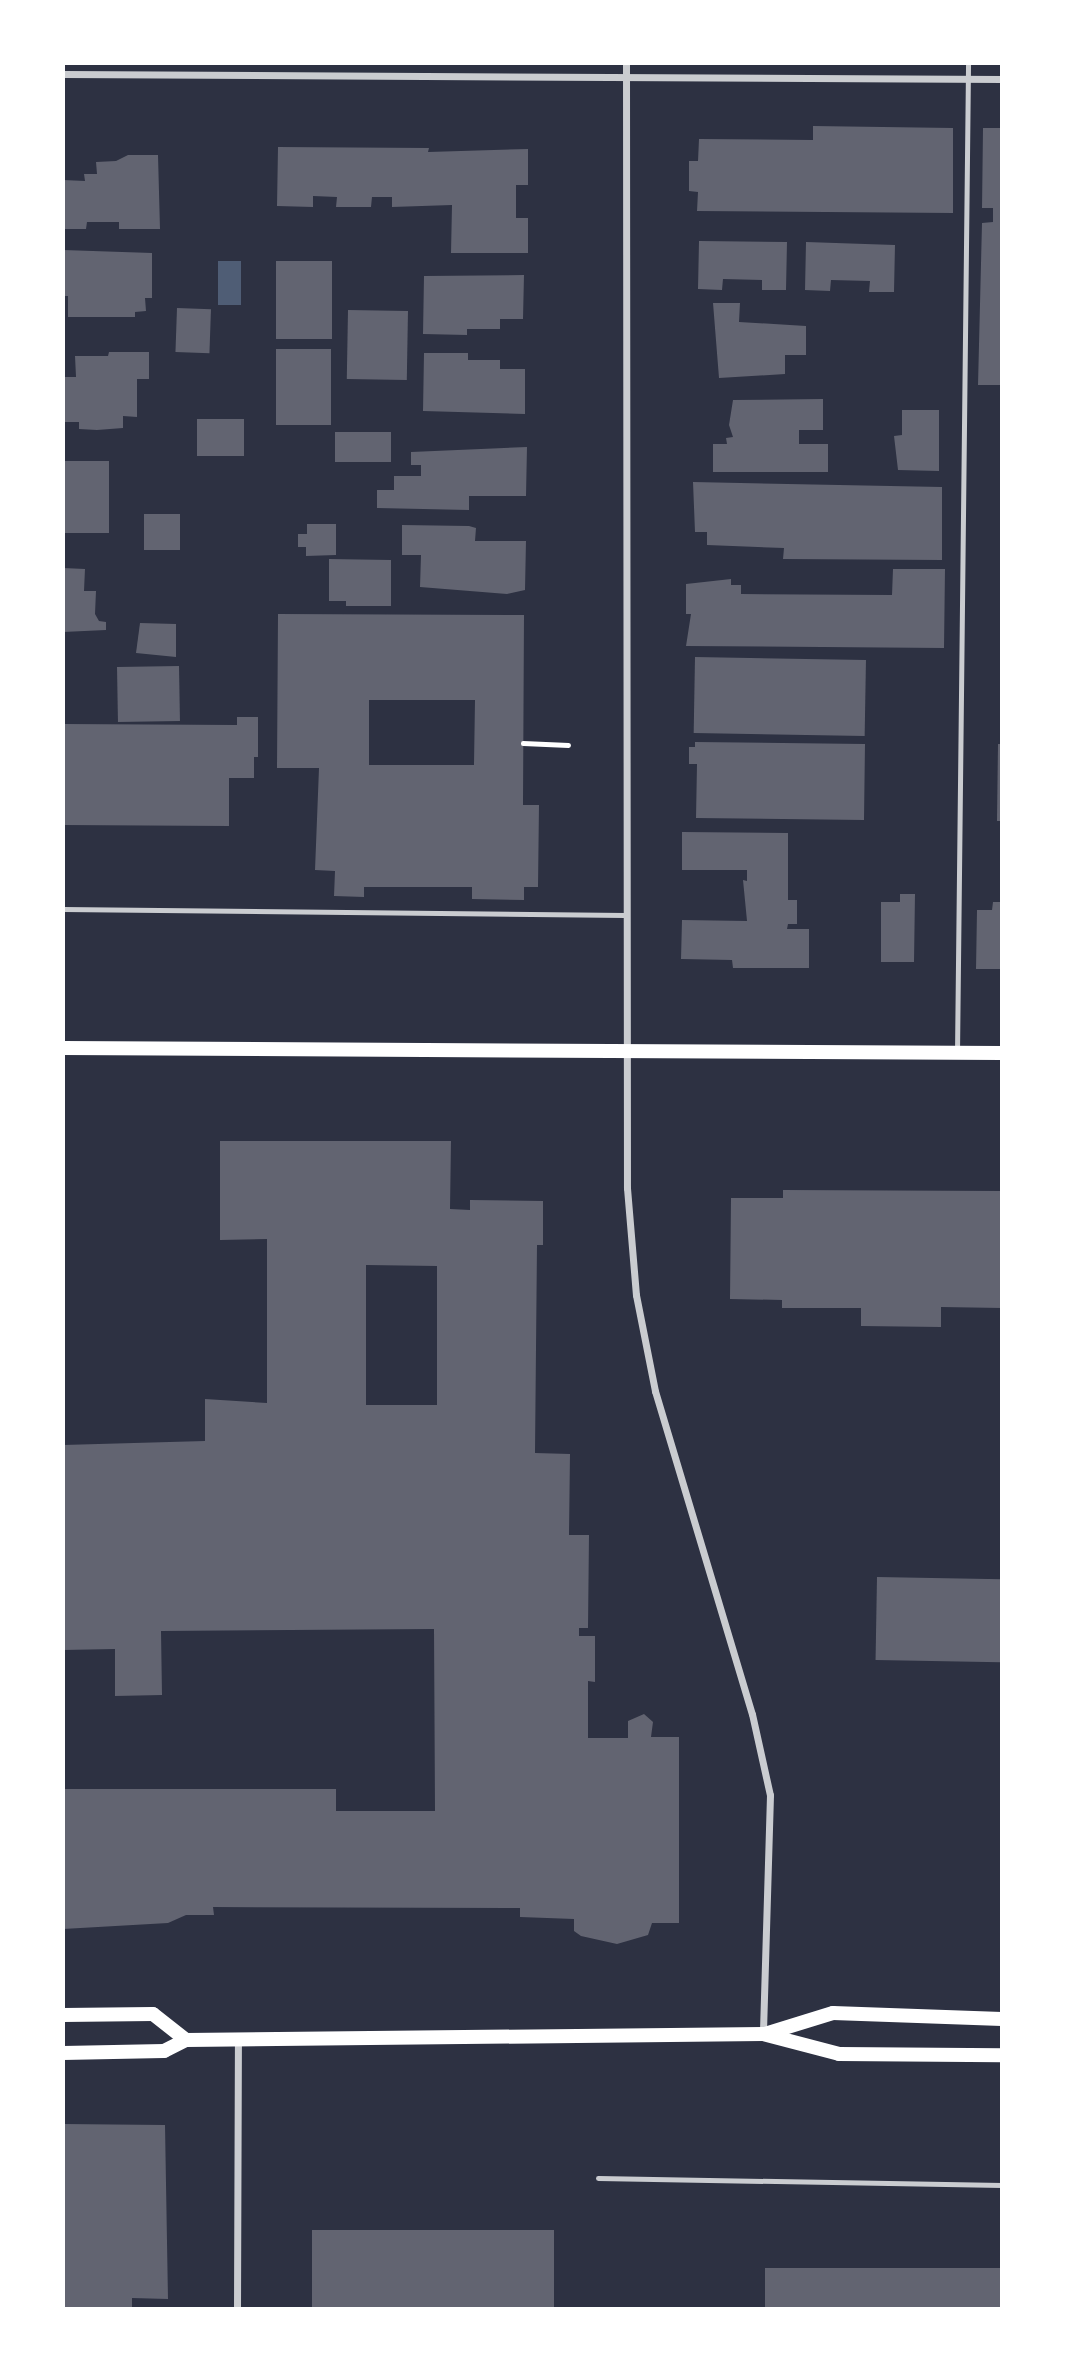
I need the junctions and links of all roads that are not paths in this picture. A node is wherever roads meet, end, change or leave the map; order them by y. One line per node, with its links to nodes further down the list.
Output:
1 (626, 63): 4 (street)
2 (968, 63): 5 (lane)
3 (63, 74): 4 (street)
4 (625, 76): 5 (street); 8 (street)
5 (968, 79): 6 (street); 11 (lane)
6 (1002, 79)
7 (63, 909): 8 (lane)
8 (625, 915): 10 (street)
9 (63, 1048): 10 (main road)
10 (625, 1050): 11 (main road); 15 (street)
11 (957, 1053): 12 (main road)
12 (1002, 1053)
13 (63, 2015): 16 (main road)
14 (1002, 2019): 15 (main road)
15 (763, 2034): 17 (main road); 19 (main road)
16 (186, 2040): 17 (main road); 18 (main road)
17 (237, 2040): 22 (street)
18 (63, 2053)
19 (1002, 2055)
20 (598, 2178): 21 (lane)
21 (1002, 2185)
22 (237, 2309)

